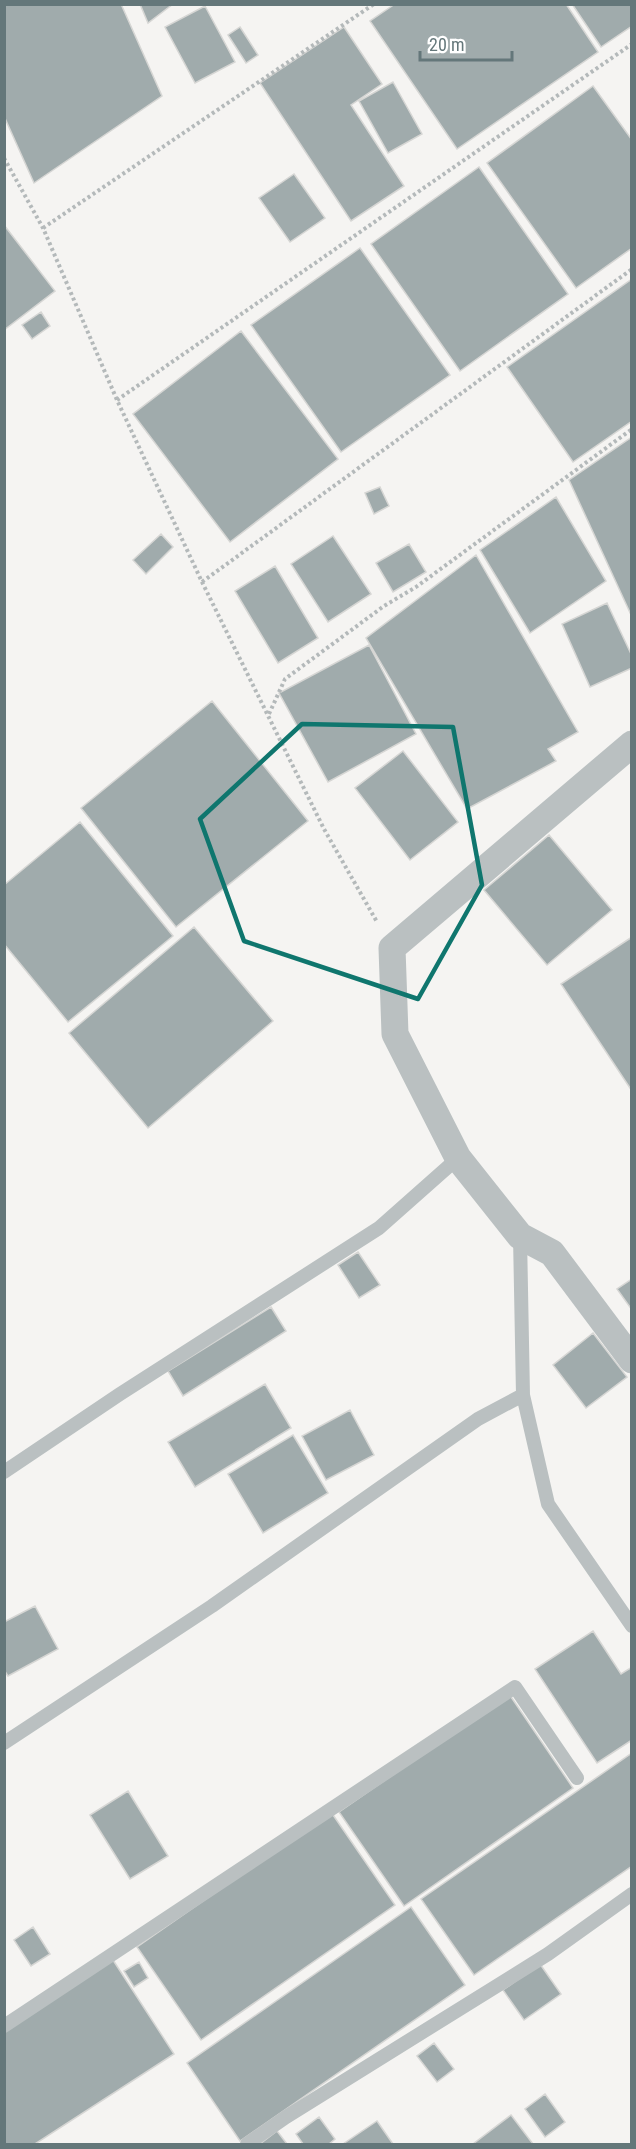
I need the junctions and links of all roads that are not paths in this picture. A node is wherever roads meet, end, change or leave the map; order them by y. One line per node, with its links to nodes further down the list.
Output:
1 (632, 744): 2 (street)
2 (459, 1158): 3 (street); 6 (lane)
3 (519, 1236): 4 (street); 5 (lane)
4 (632, 1360)
5 (523, 1395): 7 (lane); 8 (lane)
6 (4, 1472)
7 (632, 1626)
8 (4, 1743)
9 (577, 1778): 11 (lane)
10 (632, 1894): 12 (lane)
11 (4, 2026)
12 (247, 2145)

